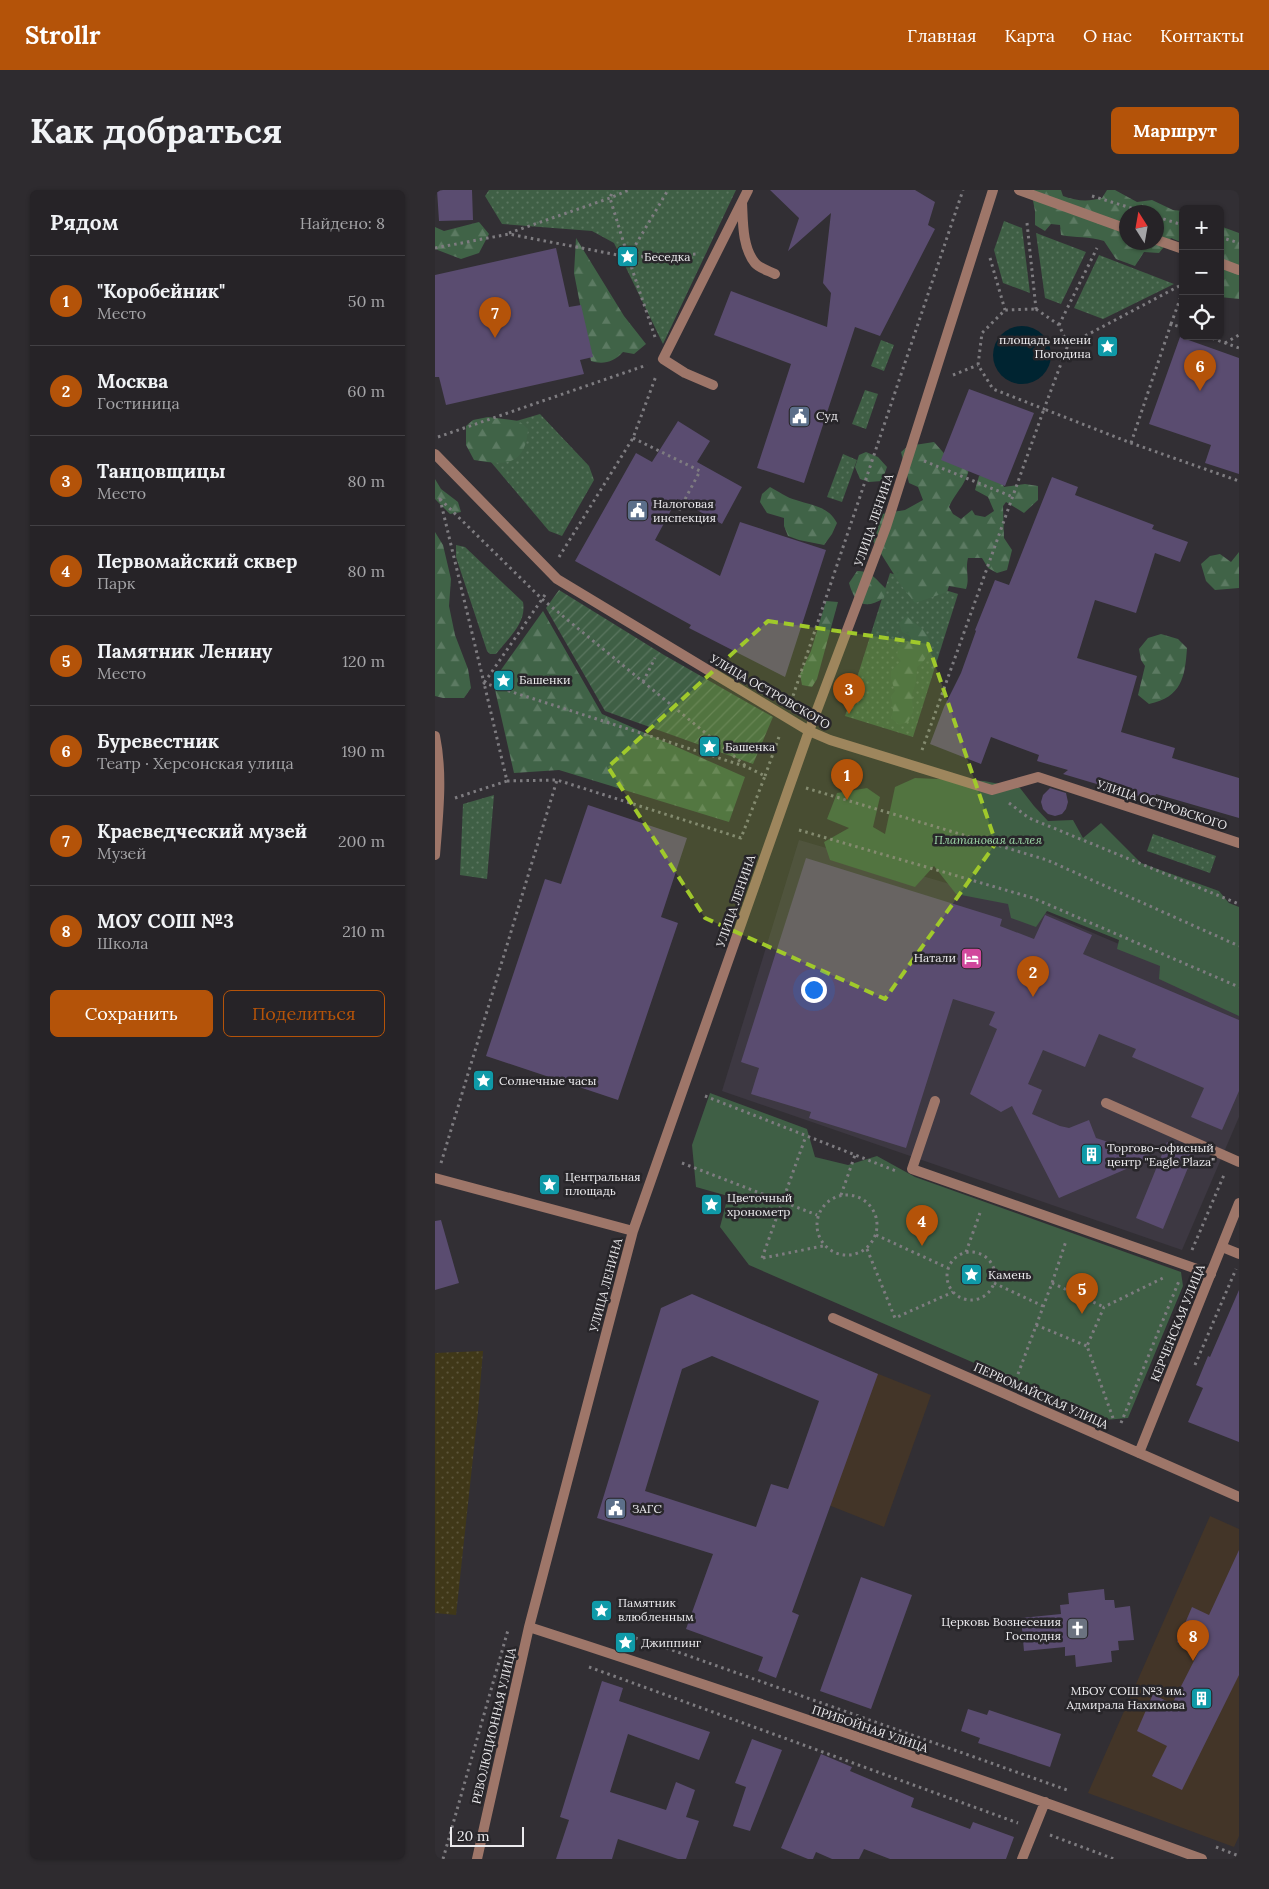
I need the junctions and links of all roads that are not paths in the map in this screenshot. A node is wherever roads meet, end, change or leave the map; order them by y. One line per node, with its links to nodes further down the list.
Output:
1 (748, 190): 4 (street)
2 (993, 190): 13 (street, УЛИЦА ЛЕНИНА)
3 (1019, 190): 5 (street)
4 (742, 201): 10 (street); 11 (street)
5 (1119, 226)
6 (1164, 242): 7 (street)
7 (1179, 248)
8 (1224, 264): 9 (street)
9 (1239, 270)
10 (775, 274)
11 (713, 385)
12 (435, 454): 13 (street, УЛИЦА ОСТРОВСКОГО)
13 (809, 731): 15 (street, УЛИЦА ОСТРОВСКОГО); 22 (street, УЛИЦА ЛЕНИНА)
14 (435, 736): 16 (street)
15 (1239, 843)
16 (435, 855)
17 (935, 1101): 25 (street)
18 (1106, 1103): 19 (street)
19 (1239, 1162)
20 (436, 1178): 22 (street)
21 (1239, 1203): 23 (street, КЕРЧЕНСКАЯ УЛИЦА)
22 (633, 1231): 29 (street, УЛИЦА ЛЕНИНА)
23 (1222, 1247): 24 (street); 25 (street, КЕРЧЕНСКАЯ УЛИЦА)
24 (1239, 1254)
25 (1211, 1274): 27 (street, КЕРЧЕНСКАЯ УЛИЦА)
26 (833, 1318): 27 (street, ПЕРВОМАЙСКАЯ УЛИЦА)
27 (1139, 1453): 28 (street, ПЕРВОМАЙСКАЯ УЛИЦА)
28 (1239, 1497)
29 (529, 1627): 30 (street, ПРИБОЙНАЯ УЛИЦА); 31 (street, РЕВОЛЮЦИОННАЯ УЛИЦА)
30 (1045, 1802): 32 (street); 33 (street, ПРИБОЙНАЯ УЛИЦА)
31 (477, 1859)
32 (1022, 1859)
33 (1202, 1859)

